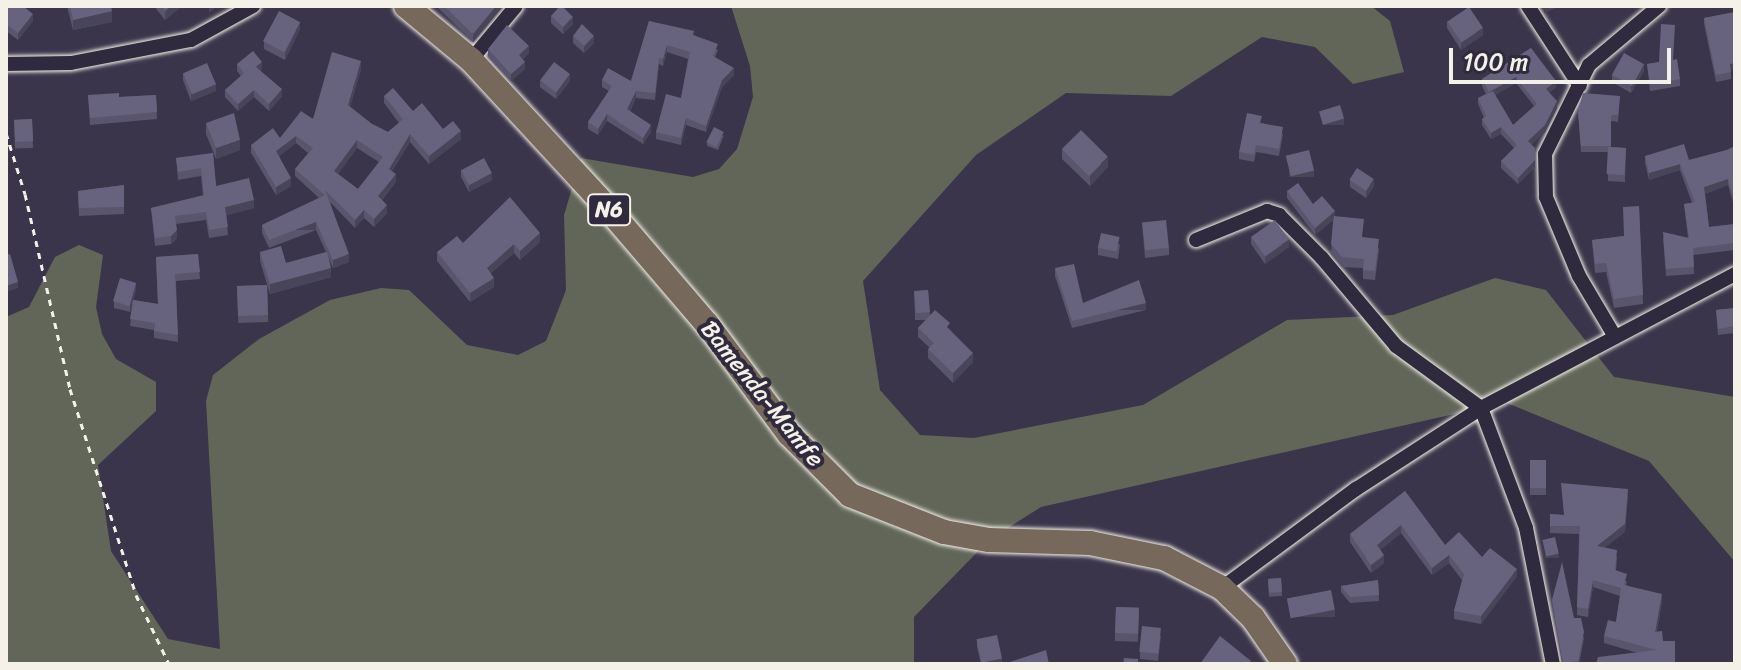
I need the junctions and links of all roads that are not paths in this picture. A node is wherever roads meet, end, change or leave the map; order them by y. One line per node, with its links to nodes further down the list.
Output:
1 (253, 6): 7 (street)
2 (406, 6): 6 (highway, Bamenda-Mamfe / N6)
3 (516, 6): 6 (street)
4 (1528, 6): 8 (street)
5 (1659, 6): 8 (street)
6 (471, 60): 13 (highway, Bamenda-Mamfe / N6)
7 (6, 64)
8 (1580, 86): 11 (street)
9 (1196, 240): 12 (street)
10 (1735, 274): 11 (street)
11 (1614, 335): 12 (street)
12 (1481, 408): 13 (street); 15 (street)
13 (1222, 588): 14 (highway, Bamenda-Mamfe / N6)
14 (1285, 664)
15 (1553, 664)

